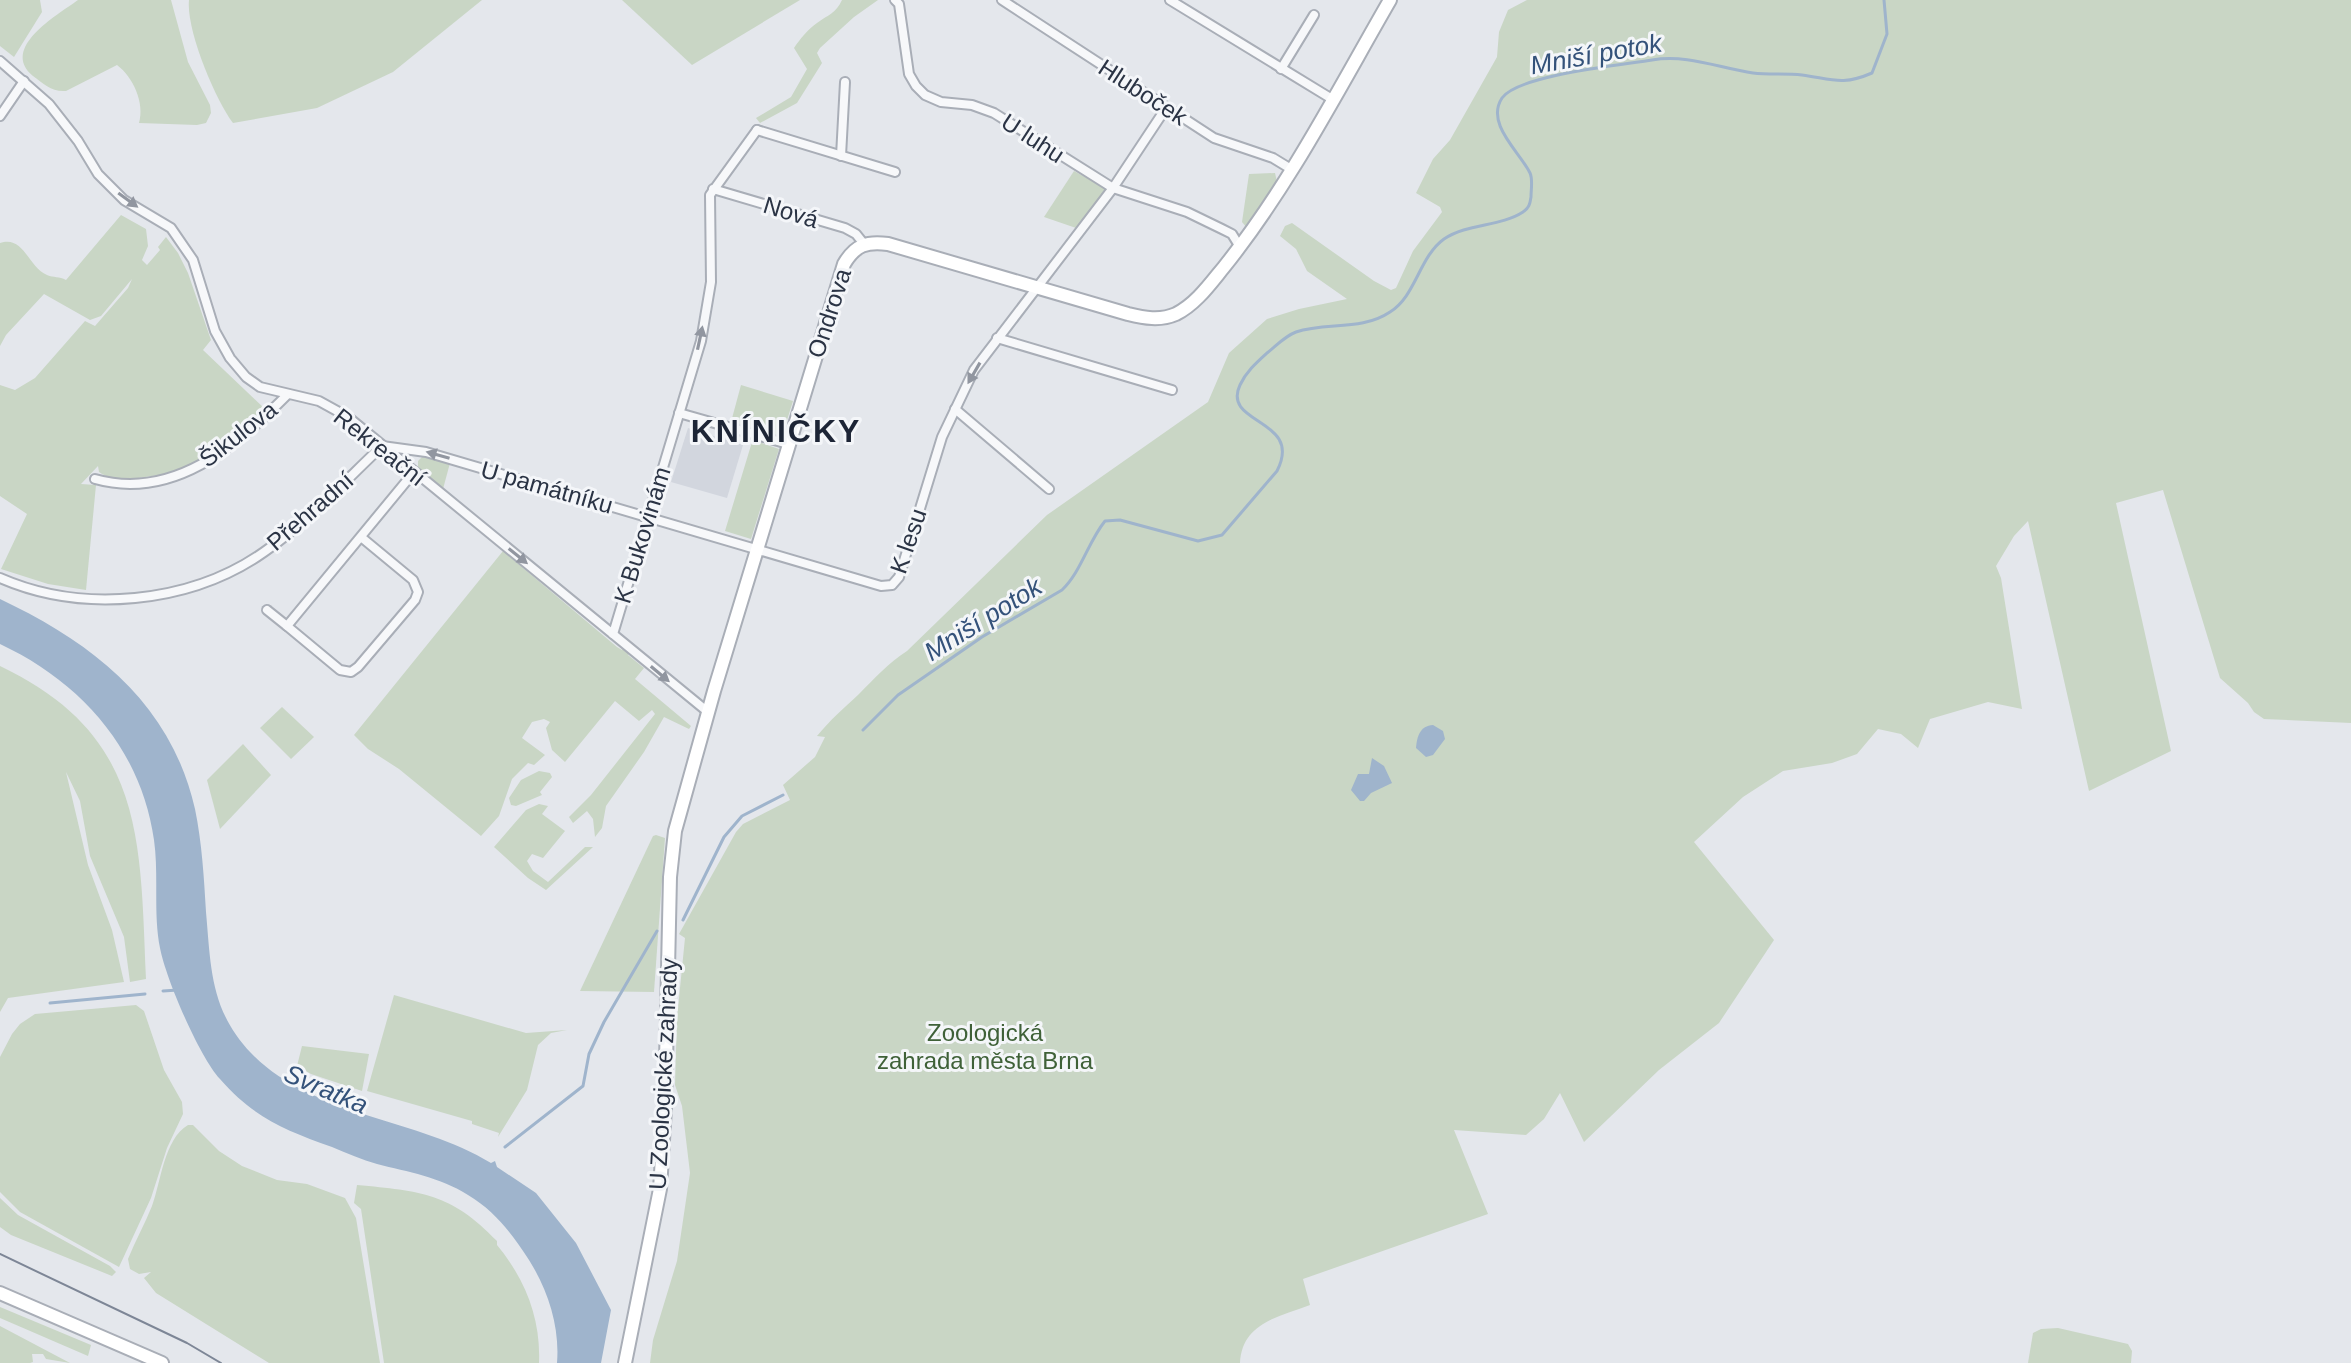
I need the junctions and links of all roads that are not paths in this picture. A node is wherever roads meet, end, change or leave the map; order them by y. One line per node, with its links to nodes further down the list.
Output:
1 (895, 0): 18 (street, U luhu)
2 (1002, 0): 11 (street, Hluboček)
3 (1170, 0): 7 (street)
4 (1390, 0): 10 (street, Ondrova)
5 (1314, 15): 7 (street)
6 (0, 61): 8 (street, Rekreační)
7 (1281, 69): 10 (street)
8 (24, 81): 12 (street); 25 (street, Rekreační, one-way to 25)
9 (845, 82): 15 (street)
10 (1332, 99): 16 (street, Ondrova)
11 (1166, 108): 16 (street, Hluboček); 18 (street, K lesu)
12 (0, 116)
13 (751, 122): 14 (street)
14 (757, 130): 15 (street); 19 (street)
15 (841, 156): 17 (street)
16 (1291, 169): 21 (street, Ondrova)
17 (895, 172)
18 (1113, 188): 21 (street, U luhu); 22 (street, K lesu)
19 (713, 189): 20 (street, Nová); 27 (street, K Bukovinám, one-way to 19)
20 (864, 244): 22 (street, Ondrova); 28 (street, Ondrova)
21 (1240, 247): 22 (street, Ondrova)
22 (1035, 287): 23 (street, K lesu)
23 (997, 338): 24 (street); 26 (street, K lesu, one-way to 26)
24 (1172, 390)
25 (287, 395): 29 (street, Rekreační); 31 (street, Šikulova)
26 (955, 409): 32 (street); 35 (street, K lesu)
27 (679, 413): 28 (street); 33 (street, K Bukovinám)
28 (788, 444): 35 (street, Ondrova)
29 (382, 446): 30 (street, Rekreační); 33 (street, U památníku, one-way to 29); 36 (street, Přehradní)
30 (414, 472): 34 (street); 39 (street, Rekreační, one-way to 39)
31 (95, 479)
32 (1049, 489)
33 (647, 517): 35 (street, U památníku); 39 (street, K Bukovinám)
34 (361, 537): 38 (street); 38 (street)
35 (756, 550): 40 (street, Ondrova)
36 (0, 578)
37 (267, 610): 38 (street)
38 (287, 626)
39 (613, 634): 40 (street, Rekreační, one-way to 40)
40 (708, 712): 41 (street, Ondrova)
41 (675, 831): 44 (street, U Zoologické zahrady)
42 (0, 1293): 43 (street)
43 (162, 1363)
44 (625, 1363)

